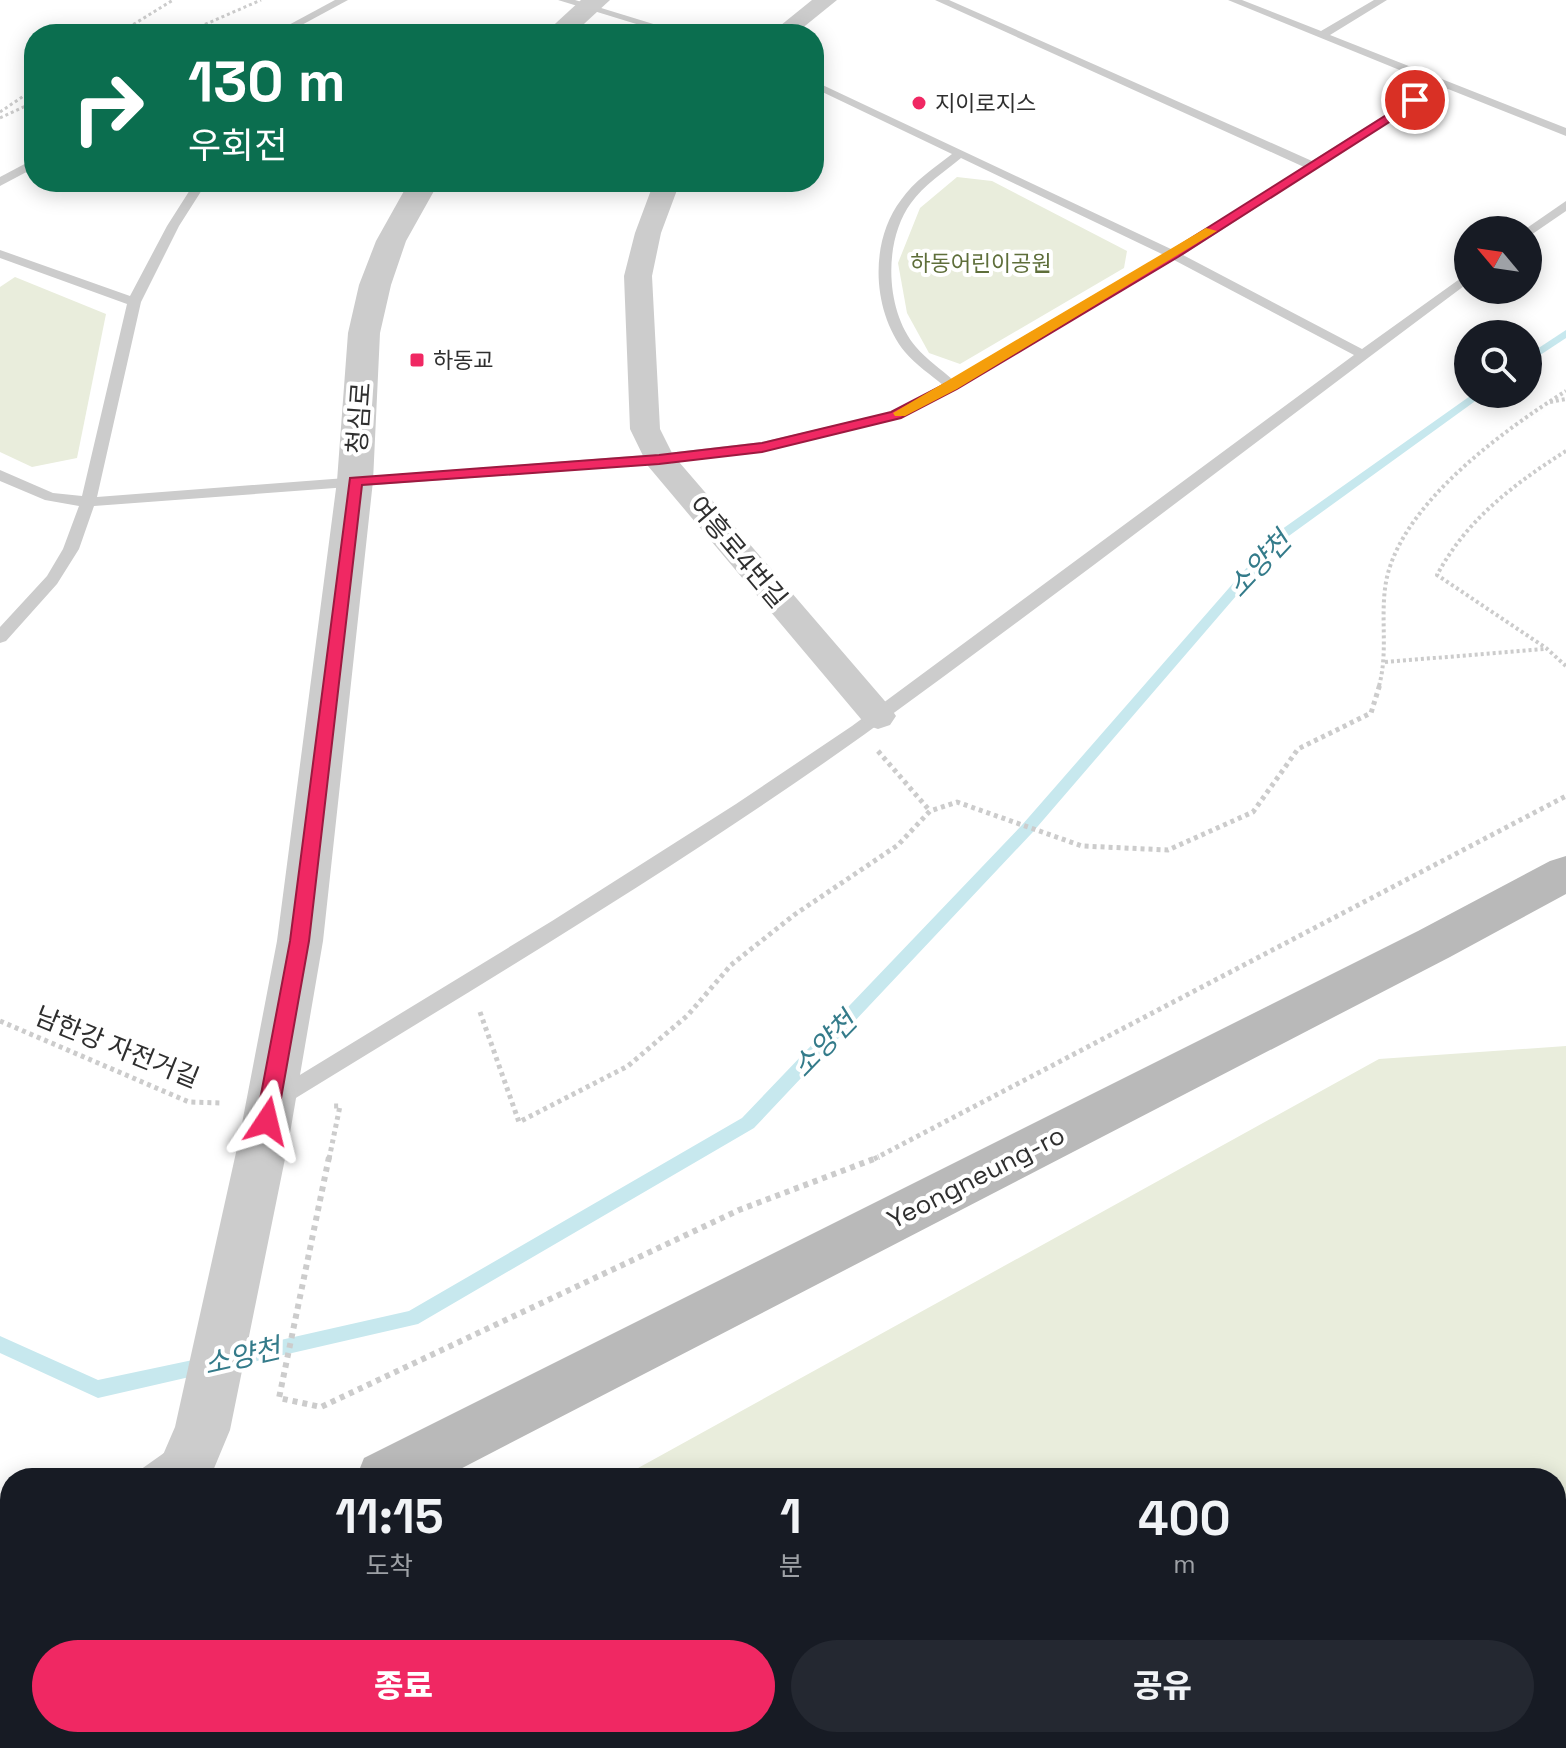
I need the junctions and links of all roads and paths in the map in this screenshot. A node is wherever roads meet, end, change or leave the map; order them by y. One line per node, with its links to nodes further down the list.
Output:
1 (173, 0): 9 (path)
2 (261, 0): 10 (path)
3 (343, 0): 11 (lane)
4 (826, 0): 14 (street)
5 (940, 0): 24 (lane)
6 (1233, 0): 15 (lane)
7 (1382, 0): 15 (lane)
8 (583, 2): 12 (street); 13 (lane)
9 (134, 24)
10 (206, 24)
11 (296, 24)
12 (565, 24)
13 (650, 24)
14 (794, 24)
15 (1322, 35): 16 (lane)
16 (1441, 84): 22 (lane); 24 (lane)
17 (824, 89): 23 (lane)
18 (24, 96): 20 (path)
19 (24, 107): 21 (path)
20 (0, 112)
21 (0, 118)
22 (1566, 132)
23 (961, 153): 33 (lane); 37 (lane)
24 (1312, 166): 33 (lane)
25 (24, 169): 26 (lane)
26 (0, 182)
27 (195, 192): 35 (lane)
28 (418, 192): 44 (street, 청심로)
29 (663, 192): 42 (street, 여흥로4번길)
30 (1566, 205): 31 (lane)
31 (1542, 223)
32 (0, 254): 35 (lane)
33 (1174, 255): 36 (lane); 37 (lane)
34 (1454, 288): 36 (lane)
35 (134, 302): 45 (lane)
36 (1364, 355): 50 (lane)
37 (952, 386): 42 (lane)
38 (1566, 391): 40 (path)
39 (1566, 399): 40 (path)
40 (1545, 403): 48 (path)
41 (1566, 451): 47 (path)
42 (659, 459): 44 (lane); 50 (street, 여흥로4번길)
43 (0, 475): 45 (lane)
44 (355, 481): 45 (lane); 57 (street, 청심로)
45 (88, 502): 46 (lane)
46 (0, 637)
47 (1546, 648): 48 (path); 49 (path)
48 (1385, 662): 52 (path)
49 (1566, 666)
50 (868, 723): 52 (path); 54 (lane)
51 (1566, 796): 56 (path)
52 (930, 811): 54 (path)
53 (1566, 873): 60 (main road, Yeongneung-ro)
54 (469, 981): 57 (lane)
55 (0, 1021): 57 (path, 남한강 자전거길)
56 (340, 1106)
57 (266, 1121): 58 (street, 청심로)
58 (192, 1454): 59 (lane)
59 (166, 1468)
60 (404, 1468)

